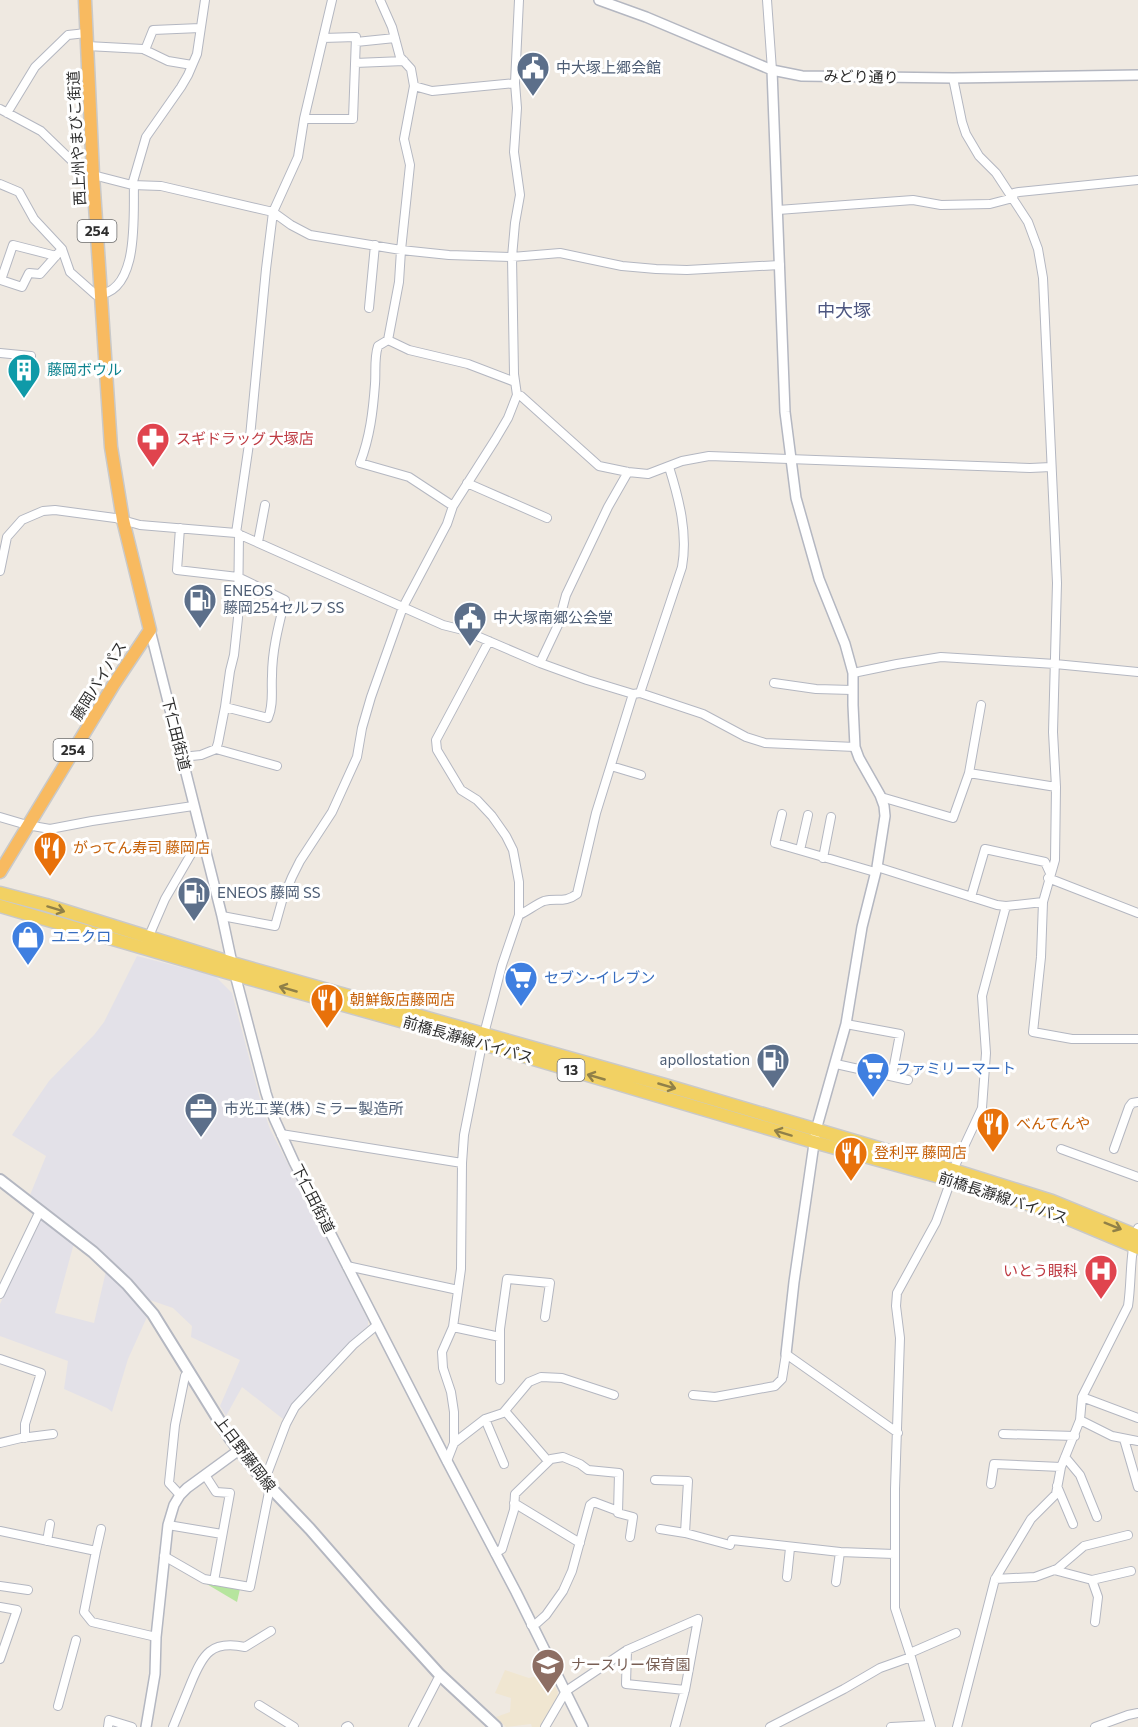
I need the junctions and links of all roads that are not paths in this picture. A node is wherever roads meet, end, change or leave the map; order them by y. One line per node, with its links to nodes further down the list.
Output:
1 (85, 0): 9 (highway, 西上州やまびこ街道 / 254)
2 (205, 0): 8 (street)
3 (332, 0): 10 (street)
4 (380, 0): 11 (street)
5 (519, 0): 21 (street)
6 (599, 0): 18 (street, みどり通り)
7 (767, 0): 18 (street)
8 (200, 28): 14 (street); 17 (street)
9 (86, 33): 13 (highway, 西上州やまびこ街道 / 254); 23 (street)
10 (323, 38): 12 (street); 24 (street)
11 (395, 38): 12 (street); 15 (street)
12 (356, 42): 16 (street)
13 (87, 46): 14 (street); 25 (highway, 西上州やまびこ街道 / 254)
14 (145, 50): 17 (street)
15 (404, 61): 16 (street); 22 (street)
16 (355, 63): 24 (street)
17 (192, 65): 28 (street)
18 (772, 70): 20 (street, みどり通り); 30 (street)
19 (1138, 75): 20 (street, みどり通り)
20 (953, 78): 29 (street)
21 (515, 83): 22 (street); 36 (street)
22 (414, 86): 34 (street)
23 (3, 111): 25 (street)
24 (304, 119): 31 (street)
25 (93, 175): 28 (street); 38 (highway, 西上州やまびこ街道 / 254)
26 (1138, 180): 29 (street)
27 (0, 184): 33 (street)
28 (133, 185): 31 (street); 38 (street)
29 (1013, 198): 30 (street); 47 (street)
30 (778, 210): 37 (street)
31 (273, 212): 32 (street); 55 (street)
32 (375, 245): 34 (street); 39 (street)
33 (62, 249): 35 (street); 38 (street)
34 (401, 250): 36 (street); 40 (street)
35 (56, 256): 35 (street)
36 (512, 257): 37 (street); 43 (street)
37 (780, 265): 45 (street)
38 (101, 295): 53 (highway, 西上州やまびこ街道 / 254)
39 (369, 308)
40 (388, 340): 43 (street); 51 (street)
41 (0, 353): 42 (street)
42 (31, 356)
43 (515, 382): 44 (street)
44 (517, 395): 48 (street); 49 (street)
45 (792, 459): 46 (street); 47 (street); 65 (street)
46 (669, 467): 48 (street); 68 (street)
47 (1051, 467): 63 (street)
48 (628, 472): 62 (street)
49 (467, 483): 51 (street); 52 (street)
50 (265, 505): 56 (street)
51 (453, 506): 59 (street)
52 (547, 518)
53 (123, 520): 54 (street); 57 (street); 60 (highway, 西上州やまびこ街道 / 254)
54 (180, 528): 55 (street); 58 (street)
55 (238, 533): 56 (street); 58 (street)
56 (258, 542): 59 (street)
57 (0, 571)
58 (238, 577): 70 (street); 70 (street)
59 (403, 608): 61 (street); 99 (street)
60 (150, 630): 73 (street, 下仁田街道); 85 (highway, 藤岡バイパス / 254)
61 (489, 641): 62 (street); 98 (street)
62 (540, 663): 68 (street)
63 (1054, 664): 64 (street); 65 (street); 78 (street)
64 (1138, 672)
65 (853, 673): 67 (street)
66 (774, 683): 67 (street)
67 (852, 690): 71 (street)
68 (636, 693): 71 (street); 75 (street)
69 (981, 705): 76 (street)
70 (225, 707): 72 (street)
71 (855, 747): 79 (street)
72 (216, 749): 73 (street); 74 (street)
73 (182, 757): 80 (street, 下仁田街道)
74 (277, 766)
75 (611, 766): 77 (street); 98 (street)
76 (969, 773): 78 (street); 79 (street)
77 (641, 774)
78 (1056, 787): 91 (street)
79 (881, 797): 89 (street)
80 (194, 806): 85 (street); 86 (street, 下仁田街道)
81 (782, 814): 87 (street)
82 (807, 815): 87 (street)
83 (0, 817): 85 (street)
84 (831, 817): 88 (street)
85 (27, 825): 90 (highway, 藤岡バイパス / 254)
86 (201, 837): 99 (street, 下仁田街道); 100 (street)
87 (800, 850): 88 (street)
88 (823, 858): 89 (street)
89 (876, 870): 93 (street); 103 (street)
90 (0, 872)
91 (1049, 876): 93 (street); 94 (street); 97 (street)
92 (0, 893): 100 (main road, 前橋長瀞線バイパス / 13, one-way to 100)
93 (971, 897): 96 (street)
94 (1042, 902): 96 (street); 104 (street)
95 (0, 906): 102 (main road, 前橋長瀞線バイパス / 13)
96 (1006, 906): 115 (street)
97 (1138, 913)
98 (519, 915): 105 (street)
99 (222, 916): 101 (street, 下仁田街道)
100 (149, 936): 101 (main road, 前橋長瀞線バイパス / 13)
101 (232, 963): 102 (street, 下仁田街道); 105 (main road, 前橋長瀞線バイパス / 13)
102 (236, 975): 105 (main road, 前橋長瀞線バイパス / 13, one-way to 102); 110 (street, 下仁田街道)
103 (846, 1024): 106 (street); 107 (street)
104 (1138, 1038)
105 (483, 1039): 111 (main road, 前橋長瀞線バイパス / 13); 114 (street)
106 (836, 1064): 107 (street); 111 (street)
107 (892, 1076): 108 (street)
108 (908, 1080)
109 (1138, 1102): 113 (street)
110 (281, 1134): 114 (street); 120 (street, 下仁田街道)
111 (815, 1136): 115 (main road, 前橋長瀞線バイパス / 13); 128 (street)
112 (1061, 1149): 116 (street)
113 (1114, 1149)
114 (462, 1163): 122 (street)
115 (952, 1175): 119 (main road, 前橋長瀞線バイパス / 13); 139 (street)
116 (1138, 1177)
117 (0, 1180): 118 (main road, 上日野藤岡線)
118 (40, 1211): 121 (street); 130 (main road, 上日野藤岡線)
119 (1136, 1245): 134 (street)
120 (347, 1266): 122 (street); 125 (street, 下仁田街道)
121 (2, 1284): 123 (street)
122 (458, 1290): 126 (street)
123 (0, 1294)
124 (545, 1317): 127 (street)
125 (377, 1325): 150 (street, 下仁田街道); 157 (street)
126 (453, 1327): 127 (street); 147 (street)
127 (500, 1337): 131 (street)
128 (786, 1354): 133 (street); 139 (street)
129 (0, 1359): 143 (street)
130 (188, 1372): 148 (main road, 上日野藤岡線); 160 (street)
131 (500, 1380)
132 (614, 1395): 135 (street)
133 (693, 1395)
134 (1082, 1397): 136 (street); 138 (street)
135 (505, 1411): 137 (street); 151 (street)
136 (1138, 1418)
137 (485, 1419): 147 (street); 152 (street)
138 (1080, 1420): 142 (street); 144 (street)
139 (898, 1433): 180 (street)
140 (54, 1434): 143 (street)
141 (1003, 1434): 142 (street)
142 (1075, 1436): 149 (street)
143 (25, 1438): 146 (street)
144 (1124, 1439): 145 (street); 159 (street)
145 (1138, 1441)
146 (0, 1443)
147 (454, 1443): 150 (street)
148 (239, 1450): 154 (street); 157 (main road, 上日野藤岡線)
149 (1065, 1457): 153 (street); 163 (street)
150 (447, 1461): 178 (street, 下仁田街道)
151 (548, 1461): 161 (street); 162 (street)
152 (504, 1464)
153 (1061, 1467): 156 (street); 158 (street)
154 (205, 1475): 160 (street); 171 (street)
155 (655, 1480): 170 (street)
156 (991, 1484)
157 (267, 1485): 187 (street); 201 (main road, 上日野藤岡線)
158 (1057, 1486): 165 (street); 185 (street)
159 (1138, 1487)
160 (180, 1495): 166 (street)
161 (514, 1503): 175 (street); 178 (street)
162 (618, 1511): 173 (street); 175 (street)
163 (1097, 1517)
164 (50, 1524): 174 (street)
165 (1073, 1524)
166 (168, 1525): 171 (street); 181 (street)
167 (101, 1529): 177 (street)
168 (660, 1529): 170 (street)
169 (0, 1531): 174 (street)
170 (686, 1533): 176 (street)
171 (222, 1534): 187 (street)
172 (1128, 1535): 182 (street)
173 (630, 1537)
174 (47, 1541): 177 (street)
175 (580, 1543): 193 (street)
176 (790, 1548): 179 (street); 184 (street)
177 (96, 1551): 196 (street)
178 (495, 1552): 193 (street, 下仁田街道)
179 (840, 1552): 180 (street); 188 (street)
180 (894, 1554): 200 (street)
181 (164, 1556): 187 (street); 196 (street)
182 (1053, 1570): 185 (street); 186 (street)
183 (1131, 1571): 186 (street)
184 (787, 1577)
185 (994, 1579): 221 (street)
186 (1092, 1580): 192 (street)
187 (214, 1581)
188 (836, 1582)
189 (0, 1586): 190 (street)
190 (28, 1590)
191 (0, 1607): 199 (street)
192 (1095, 1622)
193 (531, 1625): 203 (street, 下仁田街道)
194 (271, 1630): 212 (street)
195 (957, 1633): 200 (street)
196 (156, 1637): 211 (street)
197 (76, 1640): 205 (street)
198 (627, 1650): 202 (street); 202 (street); 203 (street)
199 (1, 1655)
200 (911, 1655): 208 (street); 219 (street)
201 (440, 1675): 214 (street); 215 (main road, 上日野藤岡線)
202 (685, 1690): 218 (street)
203 (566, 1691): 216 (street); 217 (street, 下仁田街道)
204 (259, 1705): 213 (street)
205 (58, 1706)
206 (1138, 1713): 207 (street)
207 (1106, 1725): 222 (street)
208 (930, 1726): 220 (street)
209 (108, 1727): 210 (street)
210 (132, 1727)
211 (147, 1727)
212 (173, 1727)
213 (294, 1727)
214 (413, 1727)
215 (496, 1727)
216 (544, 1727)
217 (583, 1727)
218 (675, 1727)
219 (770, 1727)
220 (891, 1727)
221 (957, 1727)
222 (1095, 1727)

